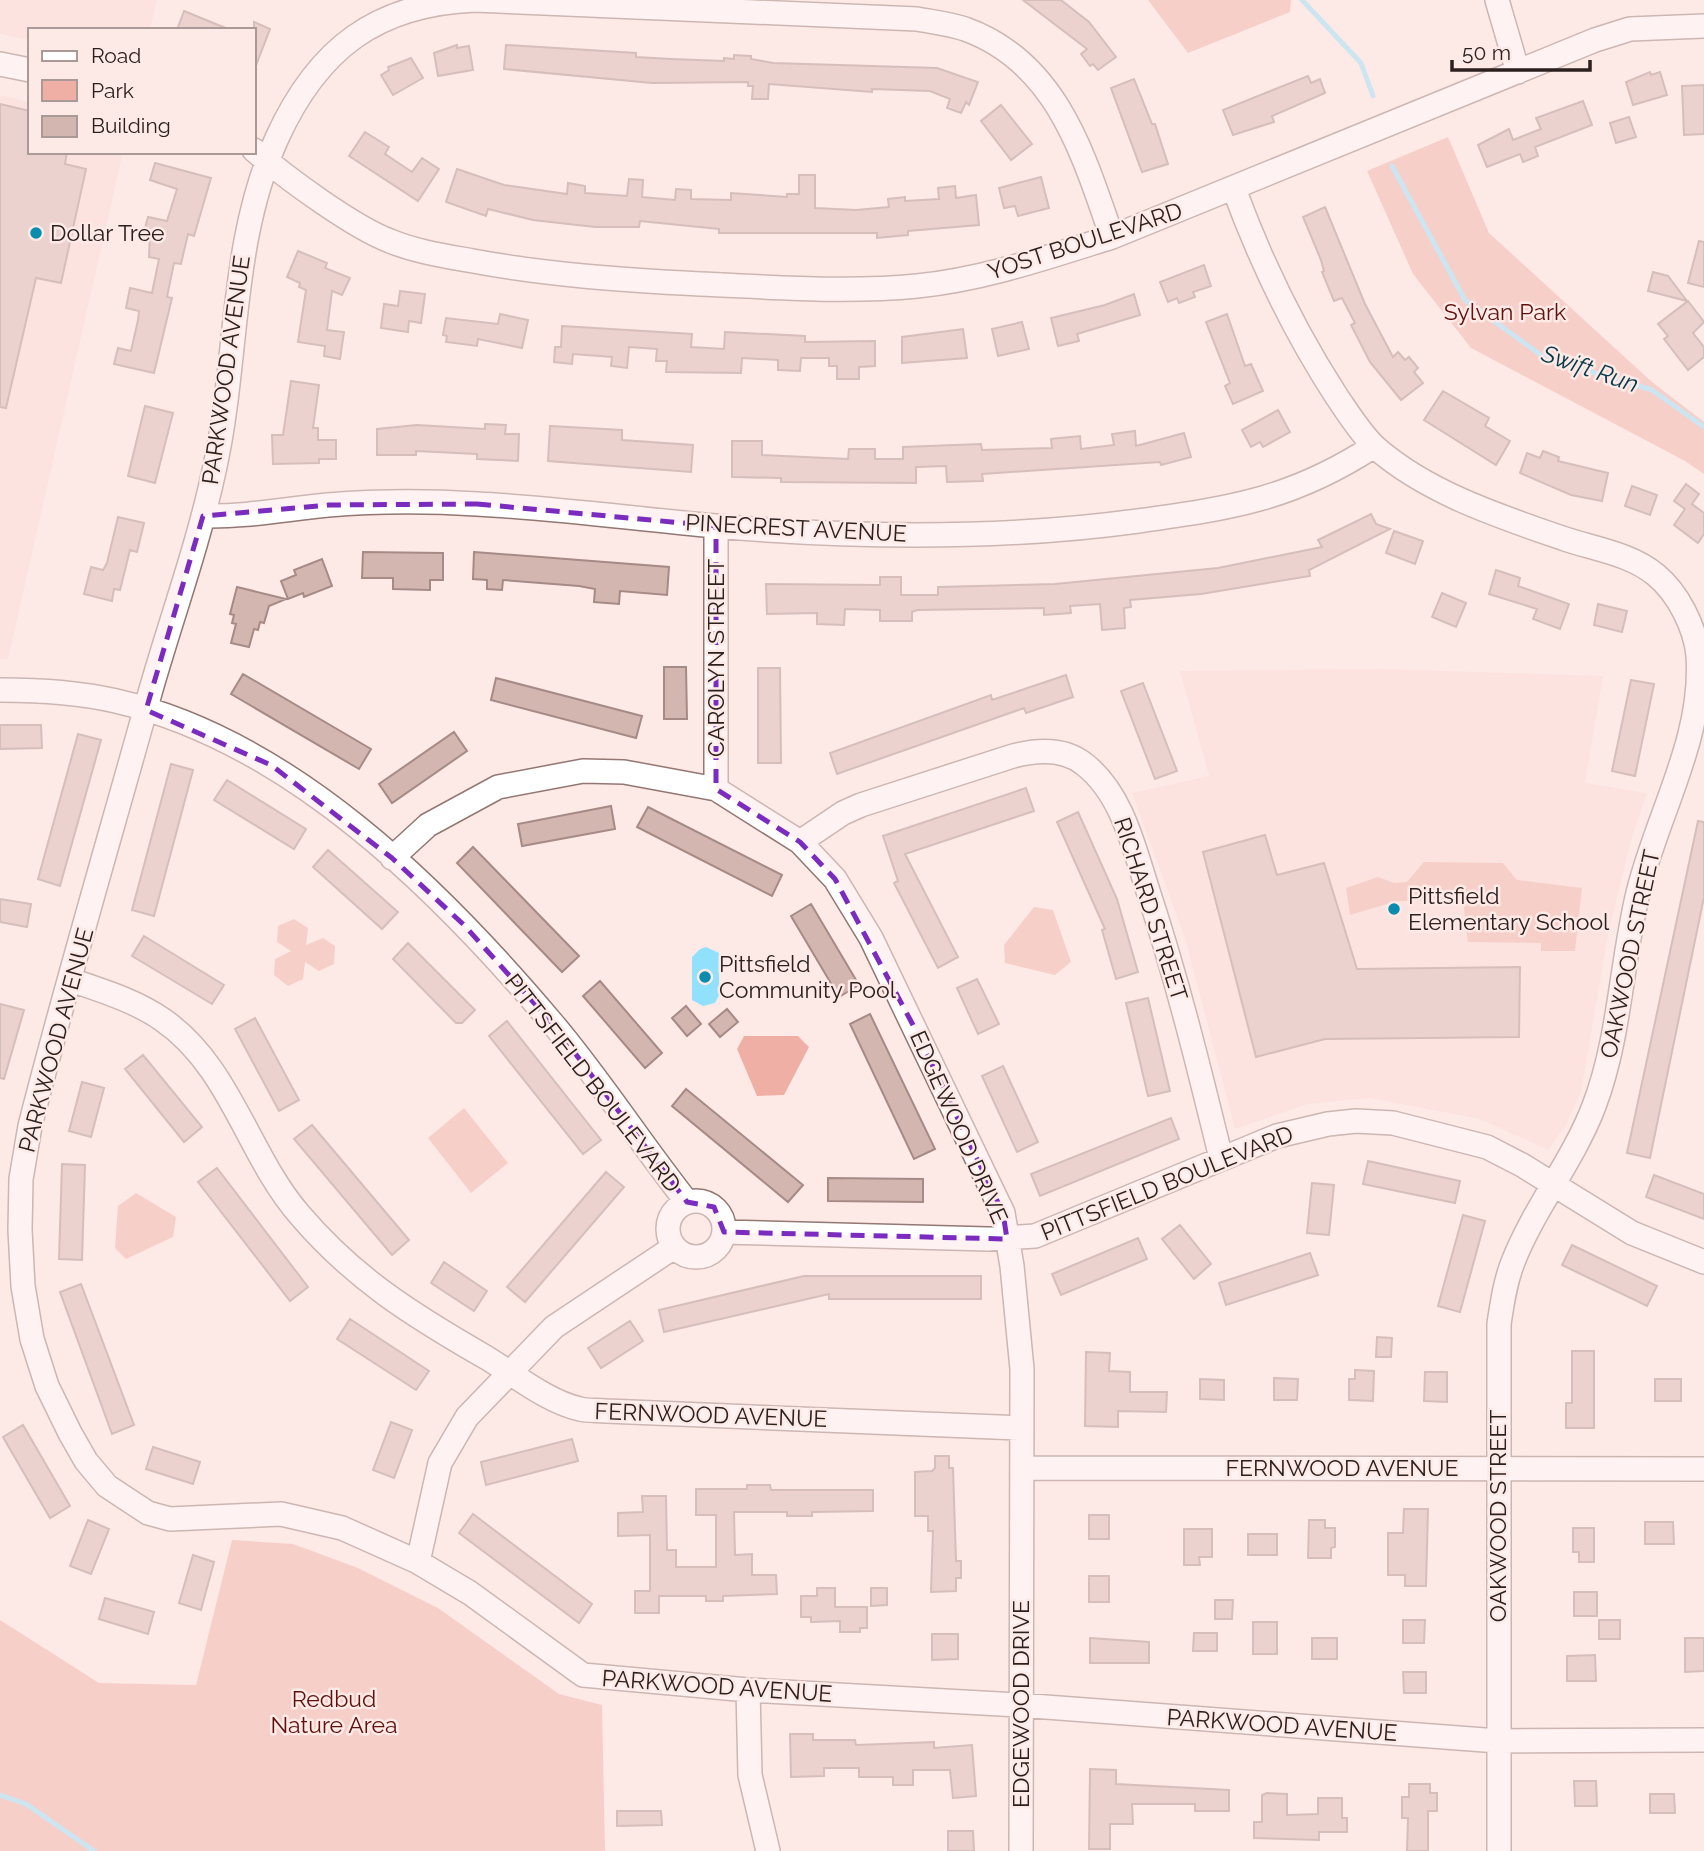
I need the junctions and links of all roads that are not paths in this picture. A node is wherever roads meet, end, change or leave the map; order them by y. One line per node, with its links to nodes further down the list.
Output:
1 (1497, 0): 7 (street)
2 (392, 6): 3 (street, PARKWOOD AVENUE); 8 (street, PARKWOOD AVENUE)
3 (691, 6): 10 (street, PARKWOOD AVENUE)
4 (1704, 26): 7 (street, YOST BOULEVARD)
5 (0, 64): 6 (street)
6 (28, 71)
7 (1518, 72): 9 (street, YOST BOULEVARD)
8 (261, 157): 10 (street, YOST BOULEVARD); 12 (street, PARKWOOD AVENUE)
9 (1234, 189): 10 (street, YOST BOULEVARD); 11 (street, OAKWOOD STREET)
10 (1112, 237)
11 (1374, 446): 13 (street, PINECREST AVENUE); 16 (street, OAKWOOD STREET)
12 (203, 516): 13 (street, PINECREST AVENUE); 15 (street, PARKWOOD AVENUE)
13 (716, 526): 17 (street, CAROLYN STREET)
14 (0, 690): 15 (street, PITTSFIELD BOULEVARD)
15 (146, 710): 19 (street, PITTSFIELD BOULEVARD); 20 (street, PARKWOOD AVENUE)
16 (1694, 761): 22 (street, OAKWOOD STREET)
17 (716, 789): 18 (street, EDGEWOOD DRIVE); 19 (street, EDGEWOOD DRIVE)
18 (800, 842): 21 (street, RICHARD STREET); 25 (street, EDGEWOOD DRIVE)
19 (392, 858): 23 (street, PITTSFIELD BOULEVARD)
20 (71, 980): 28 (street, FERNWOOD AVENUE); 33 (street, PARKWOOD AVENUE)
21 (1221, 1158): 22 (street, PITTSFIELD BOULEVARD); 25 (street, PITTSFIELD BOULEVARD)
22 (1552, 1185): 27 (street, PITTSFIELD BOULEVARD); 31 (street, OAKWOOD STREET)
23 (687, 1202): 24 (street, PITTSFIELD BOULEVARD); 26 (street, PITTSFIELD BOULEVARD)
24 (724, 1232): 25 (street, PITTSFIELD BOULEVARD); 26 (street)
25 (1007, 1239): 29 (street, EDGEWOOD DRIVE)
26 (674, 1247): 28 (street)
27 (1704, 1262)
28 (509, 1371): 29 (street, FERNWOOD AVENUE); 33 (street)
29 (1021, 1427): 30 (street, EDGEWOOD DRIVE)
30 (1022, 1468): 31 (street, FERNWOOD AVENUE); 35 (street, EDGEWOOD DRIVE)
31 (1498, 1468): 32 (street, FERNWOOD AVENUE); 36 (street, OAKWOOD STREET)
32 (1704, 1469)
33 (418, 1562): 34 (street, PARKWOOD AVENUE)
34 (748, 1690): 35 (street, PARKWOOD AVENUE); 38 (street)
35 (1019, 1705): 36 (street, PARKWOOD AVENUE); 39 (street, EDGEWOOD DRIVE)
36 (1498, 1741): 37 (street, PARKWOOD AVENUE); 40 (street, OAKWOOD STREET)
37 (1704, 1741)
38 (768, 1851)
39 (1021, 1851)
40 (1499, 1851)

